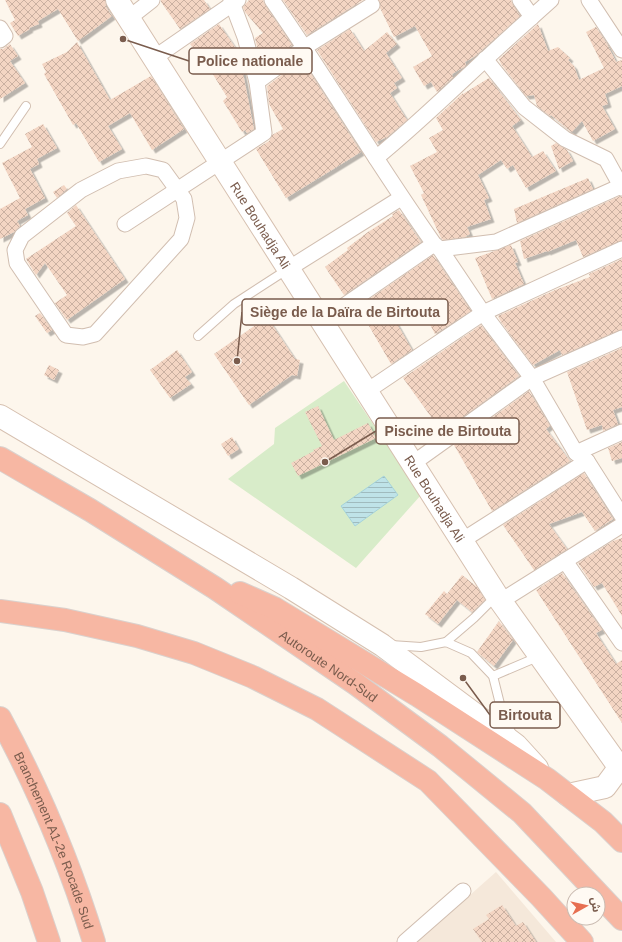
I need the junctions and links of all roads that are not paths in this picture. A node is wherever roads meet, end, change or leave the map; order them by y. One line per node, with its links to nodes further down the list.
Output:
1 (152, 0): 8 (street)
2 (272, 0): 10 (street)
3 (520, 0): 9 (street)
4 (551, 0): 9 (street)
5 (589, 0): 11 (street)
6 (234, 2): 12 (street); 14 (street)
7 (372, 4): 10 (street)
8 (123, 9): 12 (main road, Rue Bouhadja Ali)
9 (532, 16): 13 (street)
10 (305, 47): 14 (street); 17 (street)
11 (622, 50)
12 (154, 58): 18 (main road, Rue Bouhadja Ali)
13 (485, 58): 17 (street); 19 (street)
14 (257, 82): 18 (street)
15 (26, 106): 16 (lane)
16 (0, 144)
17 (376, 158): 21 (street)
18 (220, 162): 20 (street); 25 (main road, Rue Bouhadja Ali)
19 (621, 187): 23 (street)
20 (178, 190): 20 (street); 22 (street)
21 (401, 198): 23 (street); 25 (street)
22 (125, 224)
23 (437, 246): 26 (street); 27 (street)
24 (622, 249): 26 (street)
25 (288, 269): 27 (main road, Rue Bouhadja Ali); 28 (lane)
26 (483, 313): 30 (street); 31 (street)
27 (322, 321): 31 (main road, Rue Bouhadja Ali)
28 (198, 336)
29 (622, 338): 30 (street)
30 (532, 378): 34 (street); 36 (street)
31 (367, 391): 36 (main road, Rue Bouhadja Ali)
32 (0, 416): 46 (main road)
33 (622, 432): 34 (street)
34 (582, 457): 37 (street); 39 (street)
35 (0, 458): 40 (highway, Autoroute Nord-Sud)
36 (412, 464): 39 (main road, Rue Bouhadja Ali)
37 (622, 516)
38 (622, 525): 41 (street)
39 (463, 540): 42 (main road, Rue Bouhadja Ali)
40 (169, 560): 52 (highway); 57 (highway, Autoroute Nord-Sud)
41 (565, 561): 42 (street); 45 (street)
42 (499, 598): 44 (lane); 47 (main road, Rue Bouhadja Ali)
43 (0, 611): 61 (highway)
44 (446, 642): 46 (lane); 48 (lane)
45 (622, 643)
46 (382, 645): 50 (main road)
47 (541, 656): 48 (lane); 51 (main road, Rue Bouhadja Ali)
48 (493, 676): 50 (lane)
49 (0, 718): 59 (highway, Branchement A1-2e Rocade Sud)
50 (516, 745): 52 (main road)
51 (621, 768): 53 (main road)
52 (548, 779): 53 (highway)
53 (568, 796): 55 (highway)
54 (0, 814): 58 (highway)
55 (622, 841)
56 (463, 891): 60 (street)
57 (622, 919)
58 (49, 942)
59 (94, 942)
60 (405, 942)
61 (582, 942)

